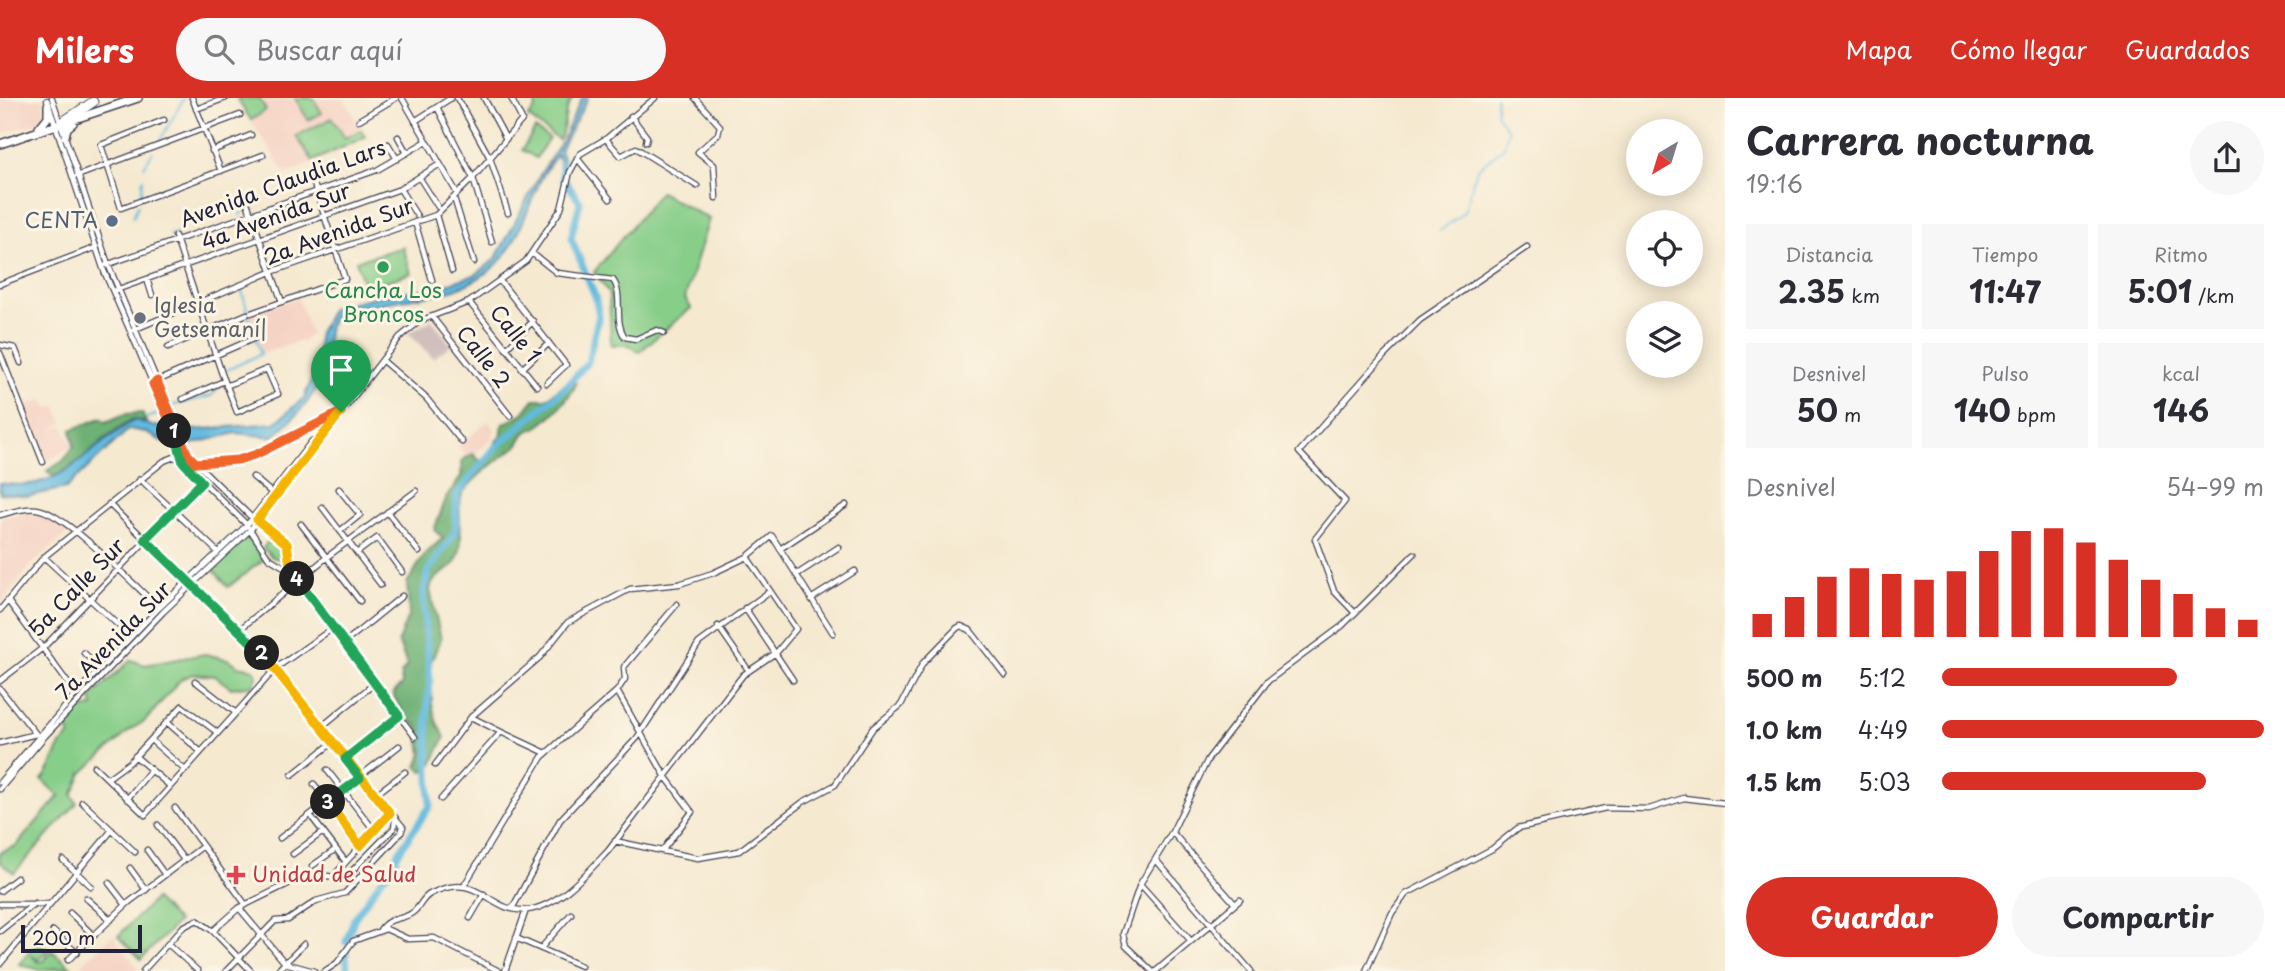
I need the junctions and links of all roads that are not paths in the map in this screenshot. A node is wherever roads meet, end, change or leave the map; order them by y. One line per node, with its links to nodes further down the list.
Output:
1 (128, 98): 19 (main road)
2 (138, 98): 19 (main road)
3 (192, 98): 16 (street)
4 (226, 98): 16 (street)
5 (396, 98): 21 (street)
6 (402, 98): 22 (street)
7 (451, 98): 15 (street)
8 (457, 98): 37 (street)
9 (484, 98): 28 (street)
10 (511, 98): 28 (street, 2a Avenida Sur)
11 (655, 98): 18 (street)
12 (695, 98): 52 (street)
13 (48, 100): 23 (street); 23 (street); 24 (main road)
14 (94, 100): 19 (highway); 23 (highway)
15 (437, 107): 22 (street); 46 (street)
16 (196, 109): 25 (street)
17 (240, 115): 25 (street)
18 (631, 116): 29 (street); 32 (street)
19 (79, 118): 23 (main road); 23 (main road)
20 (164, 120): 41 (street)
21 (359, 120)
22 (415, 121): 30 (street)
23 (60, 125): 24 (main road); 44 (street)
24 (43, 129): 31 (main road)
25 (203, 129): 34 (street); 41 (street)
26 (251, 135): 34 (street)
27 (398, 138): 35 (street)
28 (506, 139): 37 (street, 2a Avenida Sur)
29 (606, 139): 38 (street); 47 (street)
30 (427, 141): 35 (street, Avenida Claudia Lars); 40 (street)
31 (0, 142)
32 (646, 142)
33 (388, 144): 39 (street)
34 (212, 151): 42 (street)
35 (407, 153): 39 (street, Avenida Claudia Lars)
36 (263, 155): 42 (street)
37 (490, 158): 46 (street, 2a Avenida Sur); 55 (street)
38 (577, 158): 53 (street); 65 (street)
39 (397, 159): 49 (street, Avenida Claudia Lars)
40 (440, 164): 45 (street, 4a Avenida Sur); 50 (street)
41 (106, 165): 42 (street); 44 (street)
42 (221, 171)
43 (311, 175): 49 (street)
44 (76, 176): 62 (street)
45 (419, 177): 48 (street, 4a Avenida Sur); 54 (street)
46 (473, 178): 50 (street, 2a Avenida Sur); 61 (street)
47 (697, 186)
48 (400, 189): 57 (street, 4a Avenida Sur); 58 (street)
49 (317, 190): 56 (street, Avenida Claudia Lars); 57 (street)
50 (456, 195): 54 (street, 2a Avenida Sur); 66 (street)
51 (245, 197): 56 (street)
52 (716, 198)
53 (610, 199)
54 (437, 208): 58 (street, 2a Avenida Sur); 69 (street)
55 (509, 213)
56 (251, 214): 59 (street, Avenida Claudia Lars); 60 (street)
57 (325, 216): 60 (street, 4a Avenida Sur); 64 (street)
58 (416, 218): 64 (street, 2a Avenida Sur); 72 (street)
59 (176, 238): 67 (street, Avenida Claudia Lars); 68 (street)
60 (260, 240): 68 (street, 4a Avenida Sur); 70 (street)
61 (492, 242)
62 (100, 247): 67 (street); 74 (street)
63 (1527, 247): 158 (street)
64 (335, 249): 70 (street, 2a Avenida Sur); 78 (street)
65 (533, 254): 73 (street); 85 (street)
66 (474, 262)
67 (105, 265): 75 (street)
68 (185, 266): 71 (street, 4a Avenida Sur); 77 (street)
69 (452, 271)
70 (271, 272): 77 (street, 2a Avenida Sur); 78 (street)
71 (147, 279): 75 (street, 4a Avenida Sur); 76 (street)
72 (432, 280)
73 (500, 281): 79 (street); 81 (street)
74 (0, 284)
75 (115, 290): 82 (street); 84 (street)
76 (152, 295)
77 (196, 302): 82 (street, 2a Avenida Sur); 83 (street)
78 (282, 302): 83 (street)
79 (469, 302): 80 (street); 90 (street, Calle 1)
80 (433, 318): 93 (street); 102 (street, Calle 2)
81 (533, 321): 87 (street); 90 (street)
82 (134, 328): 84 (street); 96 (street)
83 (207, 329): 89 (street); 92 (street)
84 (129, 330): 96 (street)
85 (664, 333)
86 (255, 338): 92 (street)
87 (549, 343): 95 (street); 97 (street)
88 (0, 345): 94 (street)
89 (168, 347)
90 (506, 349): 95 (street, Calle 1)
91 (0, 353): 108 (street)
92 (215, 355): 96 (street); 98 (street)
93 (383, 361): 101 (street); 105 (street)
94 (21, 363)
95 (522, 369): 99 (street, Calle 1)
96 (155, 383): 106 (street)
97 (547, 383)
98 (225, 384): 98 (street); 100 (street)
99 (537, 386)
100 (183, 399)
101 (341, 412): 103 (street); 104 (street)
102 (510, 416)
103 (306, 430): 104 (street); 109 (street)
104 (315, 442): 115 (street); 122 (street)
105 (462, 442)
106 (186, 452): 107 (street); 109 (street)
107 (182, 460): 109 (street); 111 (street); 112 (street)
108 (43, 463)
109 (196, 463): 122 (street)
110 (253, 477): 115 (street)
111 (140, 479): 116 (street); 119 (street)
112 (202, 482): 119 (street, 5a Calle Sur); 124 (street)
113 (339, 489): 126 (street)
114 (416, 491): 120 (street)
115 (272, 493): 122 (street)
116 (108, 504): 125 (street); 127 (street)
117 (846, 505): 130 (street)
118 (322, 507): 126 (street)
119 (174, 510): 127 (street, 5a Calle Sur); 131 (street)
120 (387, 512): 128 (street); 133 (street)
121 (0, 515): 125 (street)
122 (255, 519): 124 (street, 7a Avenida Sur); 134 (street)
123 (301, 524): 137 (street)
124 (249, 527): 131 (street, 7a Avenida Sur); 139 (street); 146 (street, 7a Avenida Sur)
125 (75, 531): 136 (street); 140 (street)
126 (341, 531): 128 (street)
127 (145, 539): 140 (street, 5a Calle Sur); 146 (street)
128 (349, 540): 132 (street); 137 (street)
129 (839, 547): 144 (street)
130 (780, 549): 138 (street); 144 (street)
131 (218, 552): 146 (street, 7a Avenida Sur)
132 (358, 552): 143 (street); 147 (street)
133 (419, 552)
134 (289, 553): 139 (street); 141 (street)
135 (1414, 554): 158 (street)
136 (44, 557): 151 (street); 152 (street)
137 (327, 557): 145 (street); 153 (street)
138 (747, 557): 148 (street); 181 (street)
139 (280, 563): 141 (street)
140 (118, 570): 151 (street, 5a Calle Sur); 155 (street)
141 (291, 571): 145 (street)
142 (855, 571): 150 (street)
143 (402, 572)
144 (796, 575): 150 (street)
145 (298, 581): 160 (street); 161 (street)
146 (189, 582): 155 (street, 7a Avenida Sur); 161 (street); 187 (street, 7a Avenida Sur)
147 (381, 585)
148 (770, 591): 156 (street); 167 (street)
149 (402, 596): 164 (street)
150 (811, 599): 162 (street)
151 (90, 600): 163 (street); 165 (street, 5a Calle Sur)
152 (8, 601): 157 (street); 165 (street)
153 (360, 601)
154 (677, 604): 177 (street)
155 (159, 608): 163 (street, 7a Avenida Sur)
156 (745, 608): 159 (street); 167 (street)
157 (0, 610)
158 (1355, 613): 227 (street)
159 (718, 626): 170 (street); 186 (street)
160 (333, 628): 164 (street); 168 (street)
161 (239, 630): 168 (street)
162 (833, 633)
163 (131, 637): 169 (street, 7a Avenida Sur)
164 (344, 643): 175 (street)
165 (44, 647): 173 (street, 5a Calle Sur); 178 (street)
166 (84, 653): 169 (street)
167 (775, 653): 170 (street); 172 (street)
168 (276, 668): 179 (street); 183 (street)
169 (101, 669): 178 (street, 7a Avenida Sur)
170 (749, 671): 204 (street)
171 (1004, 675): 234 (street)
172 (793, 680)
173 (0, 681)
174 (195, 681): 179 (street)
175 (374, 683): 180 (street); 183 (street)
176 (0, 689): 187 (street)
177 (617, 691): 186 (street); 194 (street)
178 (76, 694): 187 (street, 7a Avenida Sur)
179 (236, 713): 185 (street)
180 (399, 716): 188 (street); 196 (street)
181 (471, 717): 184 (street); 197 (street)
182 (167, 723): 185 (street); 189 (street); 193 (street)
183 (320, 727): 191 (street)
184 (501, 732): 194 (street); 214 (street)
185 (218, 733): 193 (street)
186 (641, 734): 204 (street); 262 (street)
187 (40, 735): 190 (street); 207 (street, 7a Avenida Sur); 210 (street, 7a Avenida Sur)
188 (415, 737)
189 (151, 740): 195 (street); 200 (street)
190 (0, 743)
191 (332, 743): 196 (street); 203 (street)
192 (399, 746): 206 (street)
193 (201, 751): 200 (street)
194 (546, 753): 248 (street)
195 (135, 756): 199 (street); 205 (street)
196 (345, 759): 206 (street)
197 (435, 765)
198 (94, 766): 205 (street)
199 (151, 770): 209 (street); 213 (street)
200 (186, 770): 209 (street)
201 (327, 771): 211 (street)
202 (405, 772): 212 (street)
203 (292, 775)
204 (666, 776): 229 (street); 234 (street)
205 (108, 778): 213 (street)
206 (360, 778): 211 (street); 212 (street)
207 (0, 782)
208 (314, 784): 216 (street)
209 (170, 786): 213 (street)
210 (0, 789)
211 (343, 791): 216 (street); 225 (street)
212 (375, 795): 220 (street)
213 (127, 799)
214 (441, 799)
215 (82, 802): 224 (street)
216 (328, 802): 219 (street); 231 (street)
217 (1725, 803): 298 (street)
218 (175, 808): 230 (street)
219 (310, 815): 226 (street); 228 (street)
220 (391, 815): 222 (street); 223 (street); 225 (street)
221 (158, 825): 238 (street)
222 (403, 827): 223 (street); 274 (street)
223 (394, 828): 261 (street)
224 (112, 830): 235 (street); 243 (street)
225 (374, 830): 231 (street)
226 (323, 832): 232 (street); 236 (street)
227 (1172, 832): 239 (street); 259 (street)
228 (280, 838)
229 (615, 841): 234 (street); 264 (street)
230 (203, 846): 238 (street); 261 (street)
231 (360, 846): 240 (street)
232 (336, 849): 240 (street); 241 (street)
233 (147, 850): 245 (street)
234 (662, 851)
235 (135, 852)
236 (293, 854)
237 (63, 860): 243 (street)
238 (184, 860): 245 (street)
239 (1155, 860): 249 (street); 269 (street)
240 (346, 862): 244 (street)
241 (312, 866)
242 (130, 869): 251 (street)
243 (77, 872): 250 (street); 258 (street)
244 (337, 872)
245 (165, 875): 251 (street)
246 (17, 878): 252 (street)
247 (108, 883): 260 (street)
248 (465, 884): 253 (street); 271 (street)
249 (1140, 884): 277 (street); 296 (street)
250 (91, 886)
251 (146, 890): 260 (street)
252 (0, 891)
253 (484, 894): 262 (street); 267 (street)
254 (86, 898): 268 (street)
255 (1240, 900): 259 (street)
256 (36, 903): 257 (street); 258 (street); 270 (street)
257 (0, 904)
258 (50, 904): 285 (street)
259 (1235, 904): 269 (street)
260 (127, 905): 268 (street)
261 (246, 905): 263 (street)
262 (513, 907): 264 (street)
263 (239, 908): 273 (street); 274 (street)
264 (526, 910): 276 (street)
265 (70, 914): 275 (street)
266 (571, 915): 280 (street)
267 (470, 918)
268 (111, 920): 275 (street)
269 (1211, 925): 277 (street); 297 (street)
270 (0, 930)
271 (380, 930): 293 (street); 294 (street)
272 (53, 931): 281 (street)
273 (214, 931): 278 (street); 282 (street)
274 (260, 933): 282 (street); 284 (street)
275 (94, 936): 281 (street)
276 (516, 938): 280 (street); 295 (street)
277 (1191, 942): 296 (street)
278 (168, 944): 287 (street); 288 (street)
279 (304, 944): 284 (street)
280 (541, 948): 286 (street)
281 (77, 953): 283 (street)
282 (238, 958): 289 (street); 290 (street)
283 (68, 960)
284 (285, 962): 291 (street); 292 (street)
285 (0, 964)
286 (581, 966)
287 (142, 971)
288 (198, 971)
289 (226, 971)
290 (251, 971)
291 (277, 971)
292 (314, 971)
293 (325, 971)
294 (499, 971)
295 (505, 971)
296 (1154, 971)
297 (1251, 971)
298 (1366, 971)

